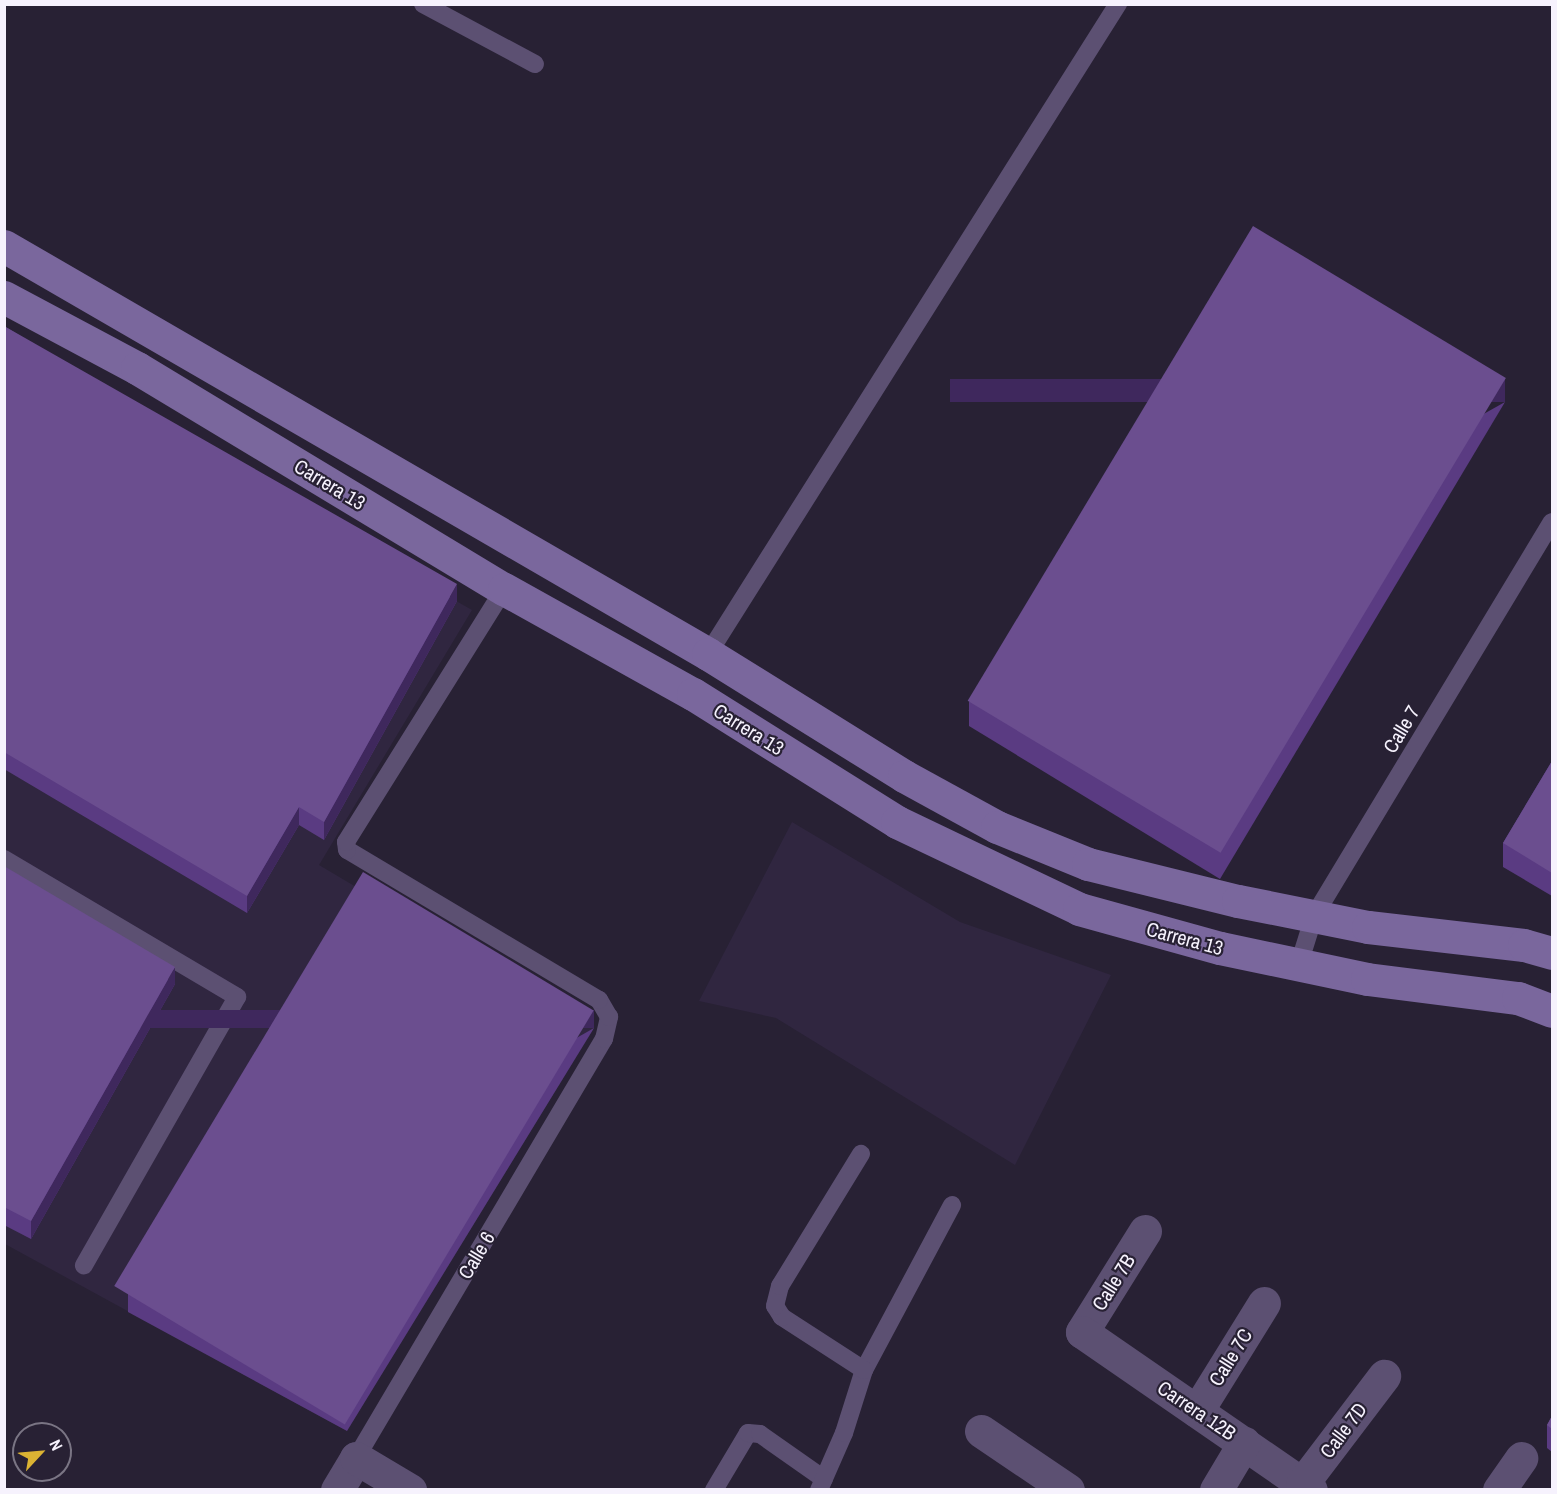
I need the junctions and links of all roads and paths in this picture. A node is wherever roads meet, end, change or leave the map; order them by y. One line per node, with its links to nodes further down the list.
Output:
1 (423, 4): 3 (lane)
2 (1118, 4): 10 (lane)
3 (535, 64)
4 (4, 246): 6 (street)
5 (4, 297): 7 (street, Carrera 13)
6 (323, 431): 7 (street); 10 (street)
7 (303, 468): 9 (street, Carrera 13)
8 (1552, 522): 12 (lane, Calle 7)
9 (504, 589): 14 (street, Carrera 13); 27 (lane, Calle 6)
10 (708, 654): 12 (street)
11 (4, 859): 19 (lane)
12 (1314, 916): 13 (street); 14 (lane, Calle 7)
13 (1552, 953)
14 (1299, 964): 15 (street, Carrera 13)
15 (1552, 1011)
16 (861, 1154): 22 (lane)
17 (952, 1204): 22 (lane)
18 (1145, 1231): 21 (street, Calle 7B)
19 (84, 1265)
20 (1264, 1303): 24 (street, Calle 7C)
21 (1082, 1332): 24 (street, Carrera 12B)
22 (864, 1370): 29 (lane)
23 (1384, 1376): 30 (street, Calle 7D)
24 (1197, 1411): 26 (street, Carrera 12B)
25 (981, 1431): 34 (street)
26 (1244, 1443): 30 (street, Carrera 12B); 35 (street)
27 (356, 1458): 31 (street, Calle 6); 32 (street)
28 (1521, 1458): 36 (street)
29 (821, 1484): 33 (lane)
30 (1306, 1486)
31 (337, 1490)
32 (410, 1490)
33 (714, 1490)
34 (1068, 1490)
35 (1216, 1490)
36 (1499, 1490)

